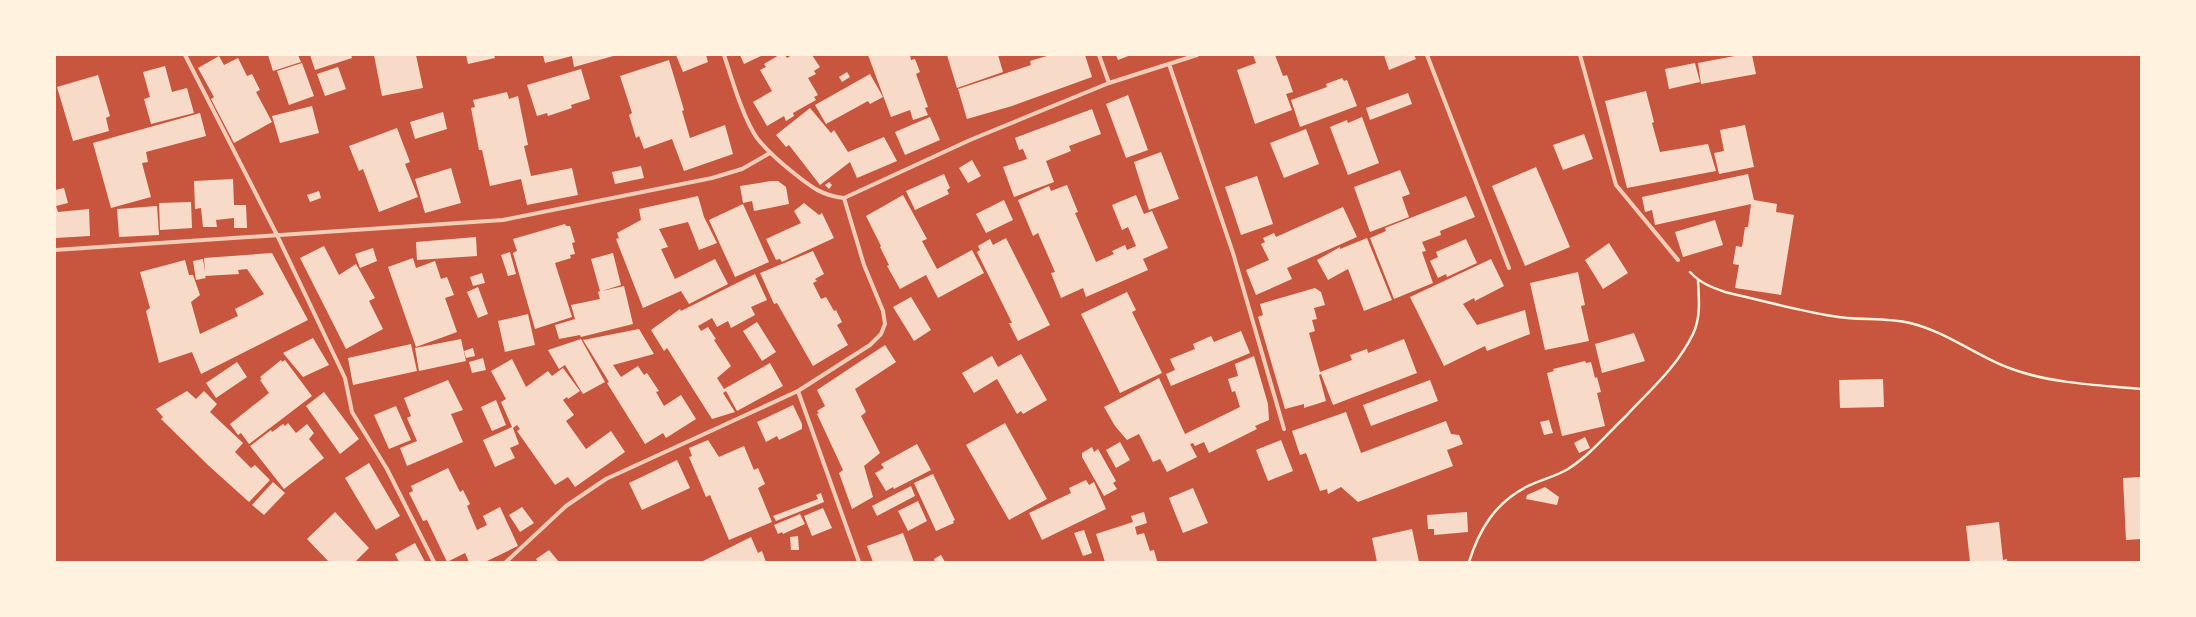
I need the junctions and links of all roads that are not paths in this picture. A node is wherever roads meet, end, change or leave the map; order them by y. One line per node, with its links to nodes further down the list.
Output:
1 (185, 55): 11 (street)
2 (724, 55): 9 (street)
3 (1099, 55): 8 (street)
4 (1198, 55): 7 (street)
5 (1428, 55): 14 (street)
6 (1580, 55): 13 (street)
7 (1169, 64): 8 (street); 16 (street)
8 (1109, 83): 10 (street)
9 (770, 153): 10 (street); 11 (street)
10 (844, 198): 15 (street)
11 (277, 234): 12 (street); 17 (street)
12 (55, 250)
13 (1678, 260)
14 (1510, 268)
15 (798, 391): 18 (street); 19 (street)
16 (1284, 429)
17 (434, 562)
18 (506, 562)
19 (859, 562)

